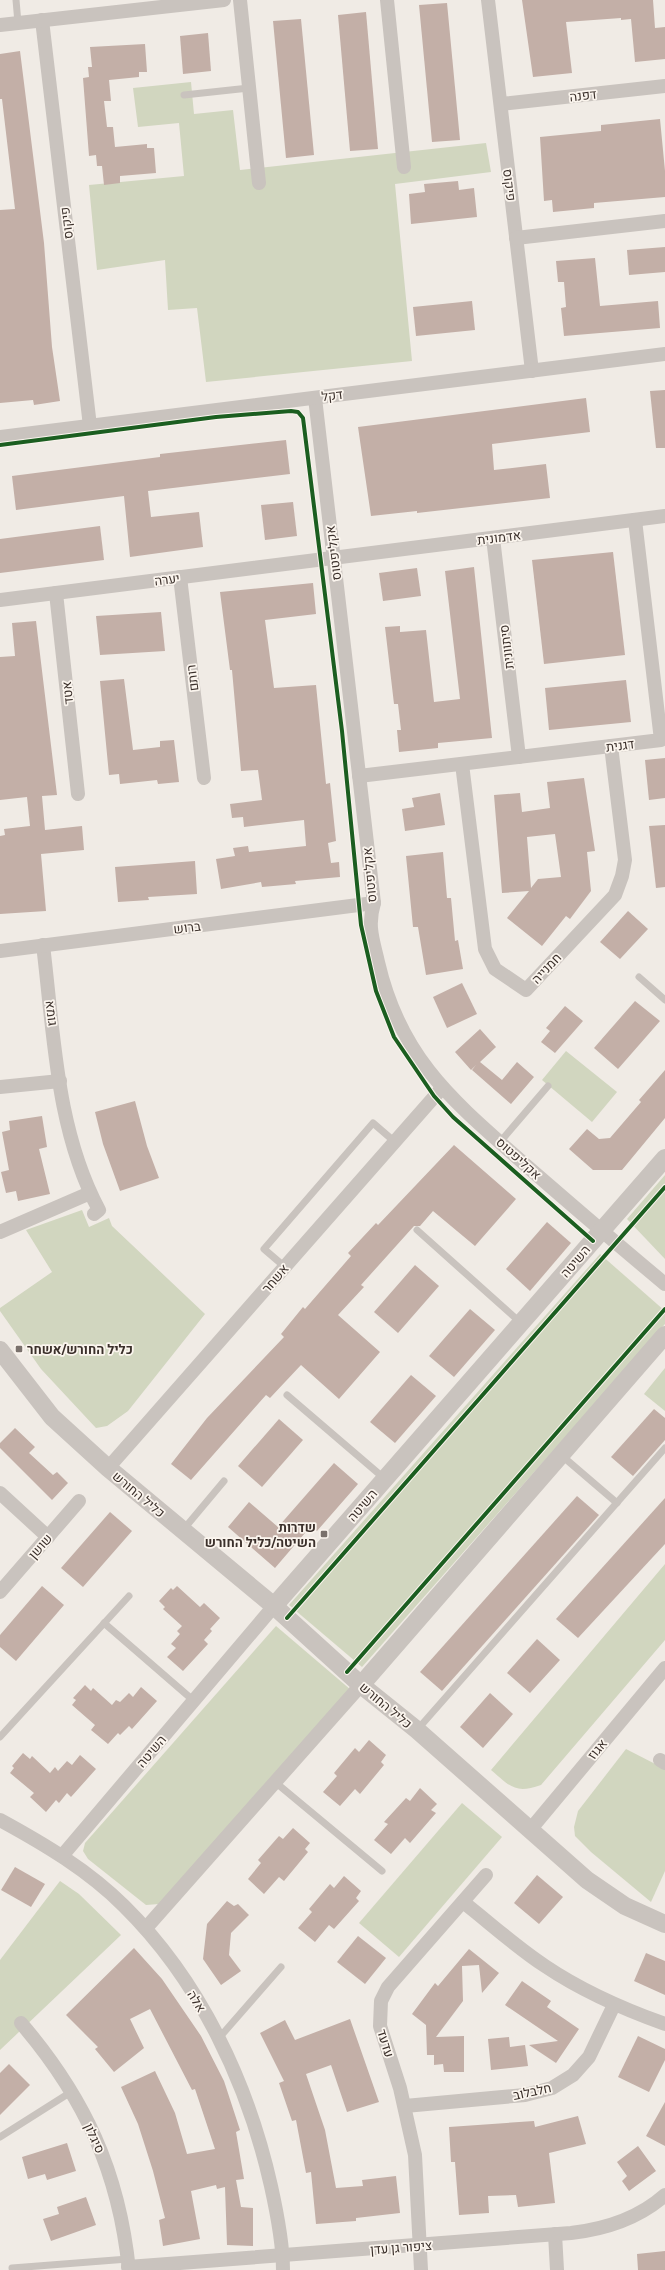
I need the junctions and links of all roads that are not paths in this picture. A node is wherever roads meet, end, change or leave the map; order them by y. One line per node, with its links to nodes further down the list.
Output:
1 (16, 0): 8 (lane)
2 (224, 0): 6 (street)
3 (240, 0): 11 (street)
4 (387, 0): 14 (street)
5 (488, 0): 13 (street, פיקוס)
6 (145, 4): 7 (street)
7 (42, 20): 8 (street); 21 (street, פיקוס)
8 (18, 23): 9 (street)
9 (0, 25)
10 (665, 86): 13 (street, דפנה)
11 (249, 88): 12 (lane); 15 (street)
12 (184, 95)
13 (500, 104): 17 (street, פיקוס)
14 (404, 167)
15 (259, 184)
16 (665, 221): 17 (street)
17 (516, 238): 19 (street, פיקוס)
18 (665, 354): 19 (street, דקל)
19 (532, 371): 20 (street, דקל)
20 (314, 398): 21 (street, דקל); 26 (street, אקליפטוס)
21 (90, 426): 22 (street, דקל)
22 (0, 437)
23 (665, 516): 24 (street, אדמונית)
24 (635, 520): 25 (street, אדמונית); 30 (street, דגנית)
25 (493, 538): 26 (street, אדמונית); 32 (street, סיתוונית)
26 (333, 558): 27 (street, יערה); 34 (street, אקליפטוס)
27 (180, 577): 28 (street, יערה); 35 (street, רותם)
28 (56, 593): 29 (street, יערה); 36 (street, אטד)
29 (0, 600)
30 (663, 738): 31 (street, דגנית)
31 (611, 746): 32 (street, דגנית); 33 (street, חמנייה)
32 (519, 757): 33 (street, דגנית)
33 (462, 764): 34 (street, דגנית)
34 (359, 776): 37 (street, אקליפטוס)
35 (204, 778)
36 (78, 794)
37 (374, 903): 38 (street, ברוש); 45 (street, אקליפטוס)
38 (43, 945): 39 (street, ברוש); 42 (street, גומא)
39 (0, 951)
40 (639, 977): 41 (lane)
41 (665, 1000)
42 (60, 1081): 44 (street); 49 (street, גומא)
43 (548, 1086): 47 (lane)
44 (0, 1087)
45 (442, 1088): 46 (street, אשחר); 47 (street, אקליפטוס)
46 (394, 1142): 54 (street, אשחר); 54 (lane)
47 (500, 1142): 52 (street, אקליפטוס)
48 (665, 1158): 52 (street, השיטה)
49 (90, 1193): 50 (street, גומא); 53 (street)
50 (94, 1214)
51 (417, 1230): 56 (lane)
52 (601, 1231): 55 (street, אקליפטוס); 56 (street, השיטה)
53 (0, 1232)
54 (285, 1267): 62 (street, אשחר)
55 (665, 1284)
56 (521, 1323): 63 (street, השיטה)
57 (665, 1335): 61 (street)
58 (0, 1350): 62 (street, כליל החורש)
59 (287, 1395): 63 (lane)
60 (665, 1448): 67 (lane)
61 (561, 1455): 67 (lane); 75 (street)
62 (108, 1468): 68 (street, כליל החורש)
63 (385, 1479): 72 (street, השיטה)
64 (224, 1481): 68 (lane)
65 (0, 1493): 69 (street)
66 (79, 1501): 69 (street, שושן)
67 (616, 1503): 77 (lane)
68 (183, 1530): 72 (street, כליל החורש)
69 (48, 1537): 70 (street, שושן)
70 (0, 1592)
71 (129, 1596): 73 (lane)
72 (274, 1606): 75 (street, כליל החורש); 76 (street, השיטה)
73 (104, 1623): 76 (lane); 78 (lane)
74 (665, 1668): 81 (street, אגוז)
75 (361, 1685): 77 (street, כליל החורש); 79 (street)
76 (194, 1701): 82 (street, השיטה)
77 (417, 1730): 81 (street, כליל החורש)
78 (0, 1737)
79 (275, 1782): 83 (lane); 87 (street)
80 (0, 1820): 82 (street, אלה)
81 (530, 1830): 86 (street, כליל החורש)
82 (62, 1856): 87 (street, אלה)
83 (382, 1871)
84 (486, 1875): 85 (street, עדעד)
85 (463, 1902): 89 (street); 94 (street, עדעד)
86 (665, 1924)
87 (146, 1928): 92 (street, אלה)
88 (281, 1966): 92 (lane)
89 (614, 2005): 91 (street); 94 (street, חלבלוב)
90 (21, 2023): 93 (street, סיגלון)
91 (665, 2024)
92 (219, 2038): 99 (street, אלה)
93 (71, 2092): 95 (lane); 100 (street, סיגלון)
94 (405, 2106): 98 (street, עדעד)
95 (0, 2137)
96 (663, 2201): 97 (street, ציפור גן עדן)
97 (555, 2234): 98 (street, ציפור גן עדן); 104 (street)
98 (421, 2245): 99 (street, ציפור גן עדן); 103 (street, עדעד)
99 (282, 2256): 100 (street, ציפור גן עדן); 102 (street, אלה)
100 (128, 2265): 101 (lane)
101 (12, 2268)
102 (283, 2270)
103 (421, 2270)
104 (557, 2270)

